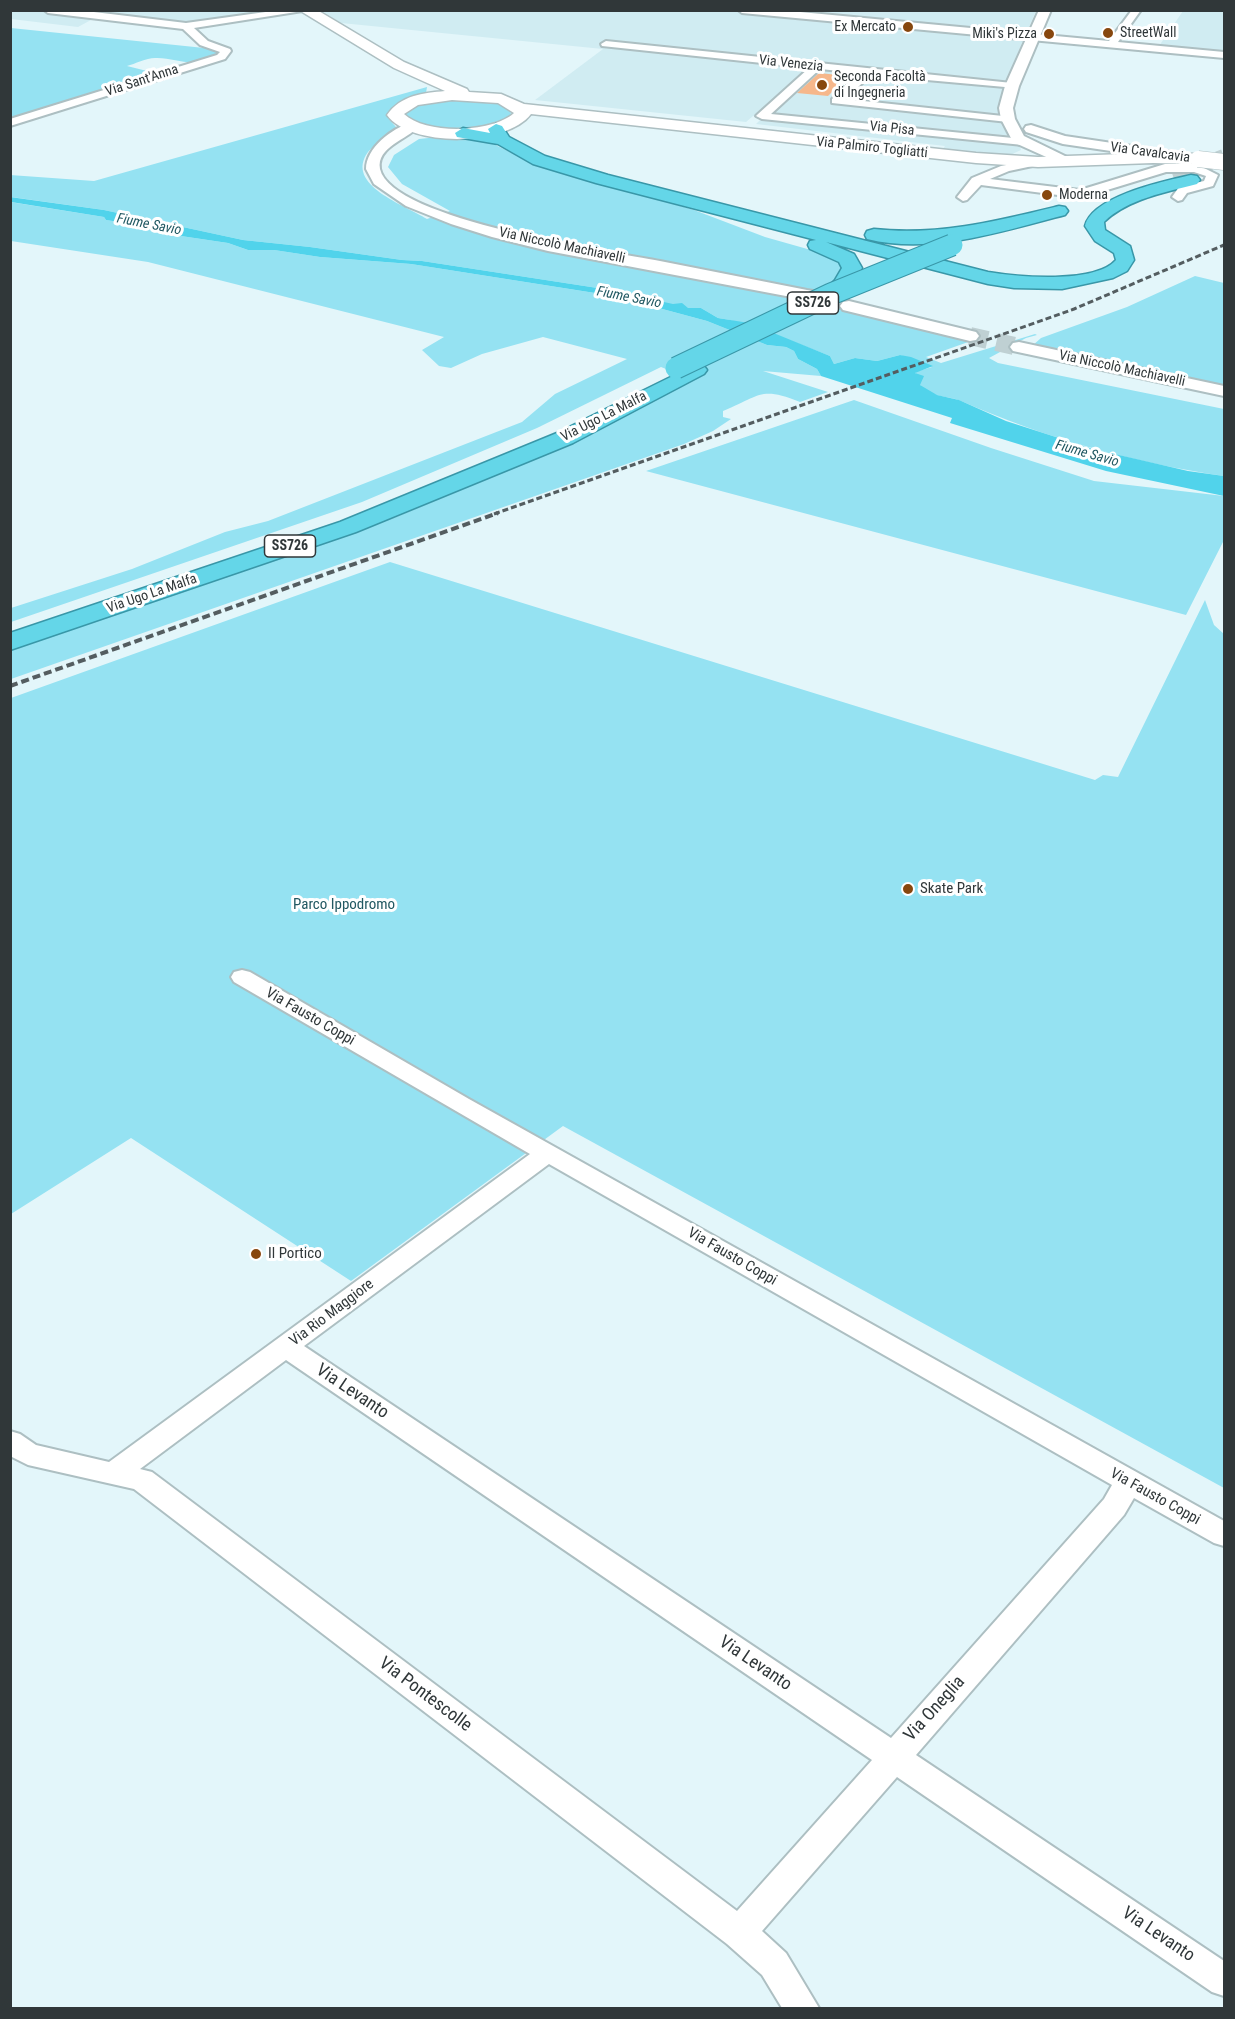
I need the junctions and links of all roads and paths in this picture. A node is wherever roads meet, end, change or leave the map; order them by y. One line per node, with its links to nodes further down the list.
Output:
1 (48, 10): 8 (street)
2 (305, 10): 6 (street); 7 (main road)
3 (742, 10): 9 (street)
4 (1045, 10): 9 (street)
5 (1137, 10): 11 (street)
6 (273, 13): 7 (street); 8 (street)
7 (321, 20): 16 (main road)
8 (186, 26): 19 (street, Via Sant'Anna)
9 (1034, 38): 11 (street); 15 (street)
10 (606, 44): 13 (street, Via Venezia)
11 (1111, 45): 12 (street)
12 (1224, 55)
13 (817, 66): 14 (street, Via Venezia); 24 (street, Via Pisa)
14 (868, 72): 15 (street, Via Venezia); 18 (street)
15 (1012, 86): 18 (street)
16 (437, 92): 17 (main road); 20 (main road)
17 (519, 114): 22 (main road, Via Palmiro Togliatti); 25 (main road, Via Palmiro Togliatti)
18 (1008, 119): 23 (street, Via Cavalcavia); 24 (street)
19 (10, 123)
20 (419, 129): 21 (main road); 45 (street, Via Niccolò Machiavelli)
21 (463, 133): 22 (highway)
22 (500, 135): 32 (highway)
23 (1075, 142): 26 (street, Via Cavalcavia); 27 (street, Via Cavalcavia)
24 (1026, 144): 27 (street); 29 (street)
25 (976, 158): 29 (main road, Via Palmiro Togliatti); 30 (street)
26 (1192, 159): 27 (main road, Via Palmiro Togliatti); 28 (main road, Via Cavalcavia, bridge)
27 (1069, 161): 29 (main road, Via Palmiro Togliatti)
28 (1224, 162)
29 (1004, 165): 30 (street)
30 (988, 174): 34 (street)
31 (1173, 176): 39 (highway, Via Ugo La Malfa / SS726)
32 (602, 179): 38 (highway); 39 (highway)
33 (1191, 180): 35 (highway, Via Ugo La Malfa / SS726)
34 (976, 181): 36 (street); 37 (street)
35 (1154, 190): 42 (highway); 43 (highway, Via Ugo La Malfa / SS726)
36 (963, 197)
37 (1178, 197)
38 (685, 200): 42 (highway); 44 (highway)
39 (1059, 211): 43 (highway, Via Ugo La Malfa / SS726)
40 (1042, 233): 43 (highway)
41 (1075, 235): 42 (highway)
42 (1114, 245)
43 (945, 251): 44 (highway, Via Ugo La Malfa / SS726, bridge); 49 (highway, Via Ugo La Malfa / SS726)
44 (837, 289): 49 (highway, Via Ugo La Malfa / SS726, bridge)
45 (807, 295)
46 (849, 306): 47 (street)
47 (970, 336)
48 (1018, 347): 50 (street, Via Niccolò Machiavelli)
49 (686, 369): 51 (highway, Via Ugo La Malfa / SS726); 52 (highway, Via Ugo La Malfa / SS726)
50 (1224, 391)
51 (10, 628)
52 (10, 642)
53 (242, 977): 54 (street, Via Fausto Coppi)
54 (549, 1152): 55 (street, Via Rio Maggiore); 58 (street, Via Fausto Coppi)
55 (286, 1347): 57 (street, Via Rio Maggiore); 60 (street, Via Levanto)
56 (16, 1453): 57 (street, Via Pontescolle)
57 (114, 1473): 61 (street, Via Pontescolle)
58 (1128, 1483): 59 (street, Via Fausto Coppi); 60 (street, Via Oneglia)
59 (1224, 1535)
60 (892, 1757): 61 (street, Via Oneglia); 62 (street, Via Levanto)
61 (739, 1933): 63 (street, Via Pontescolle)
62 (1224, 1980)
63 (801, 2008)

